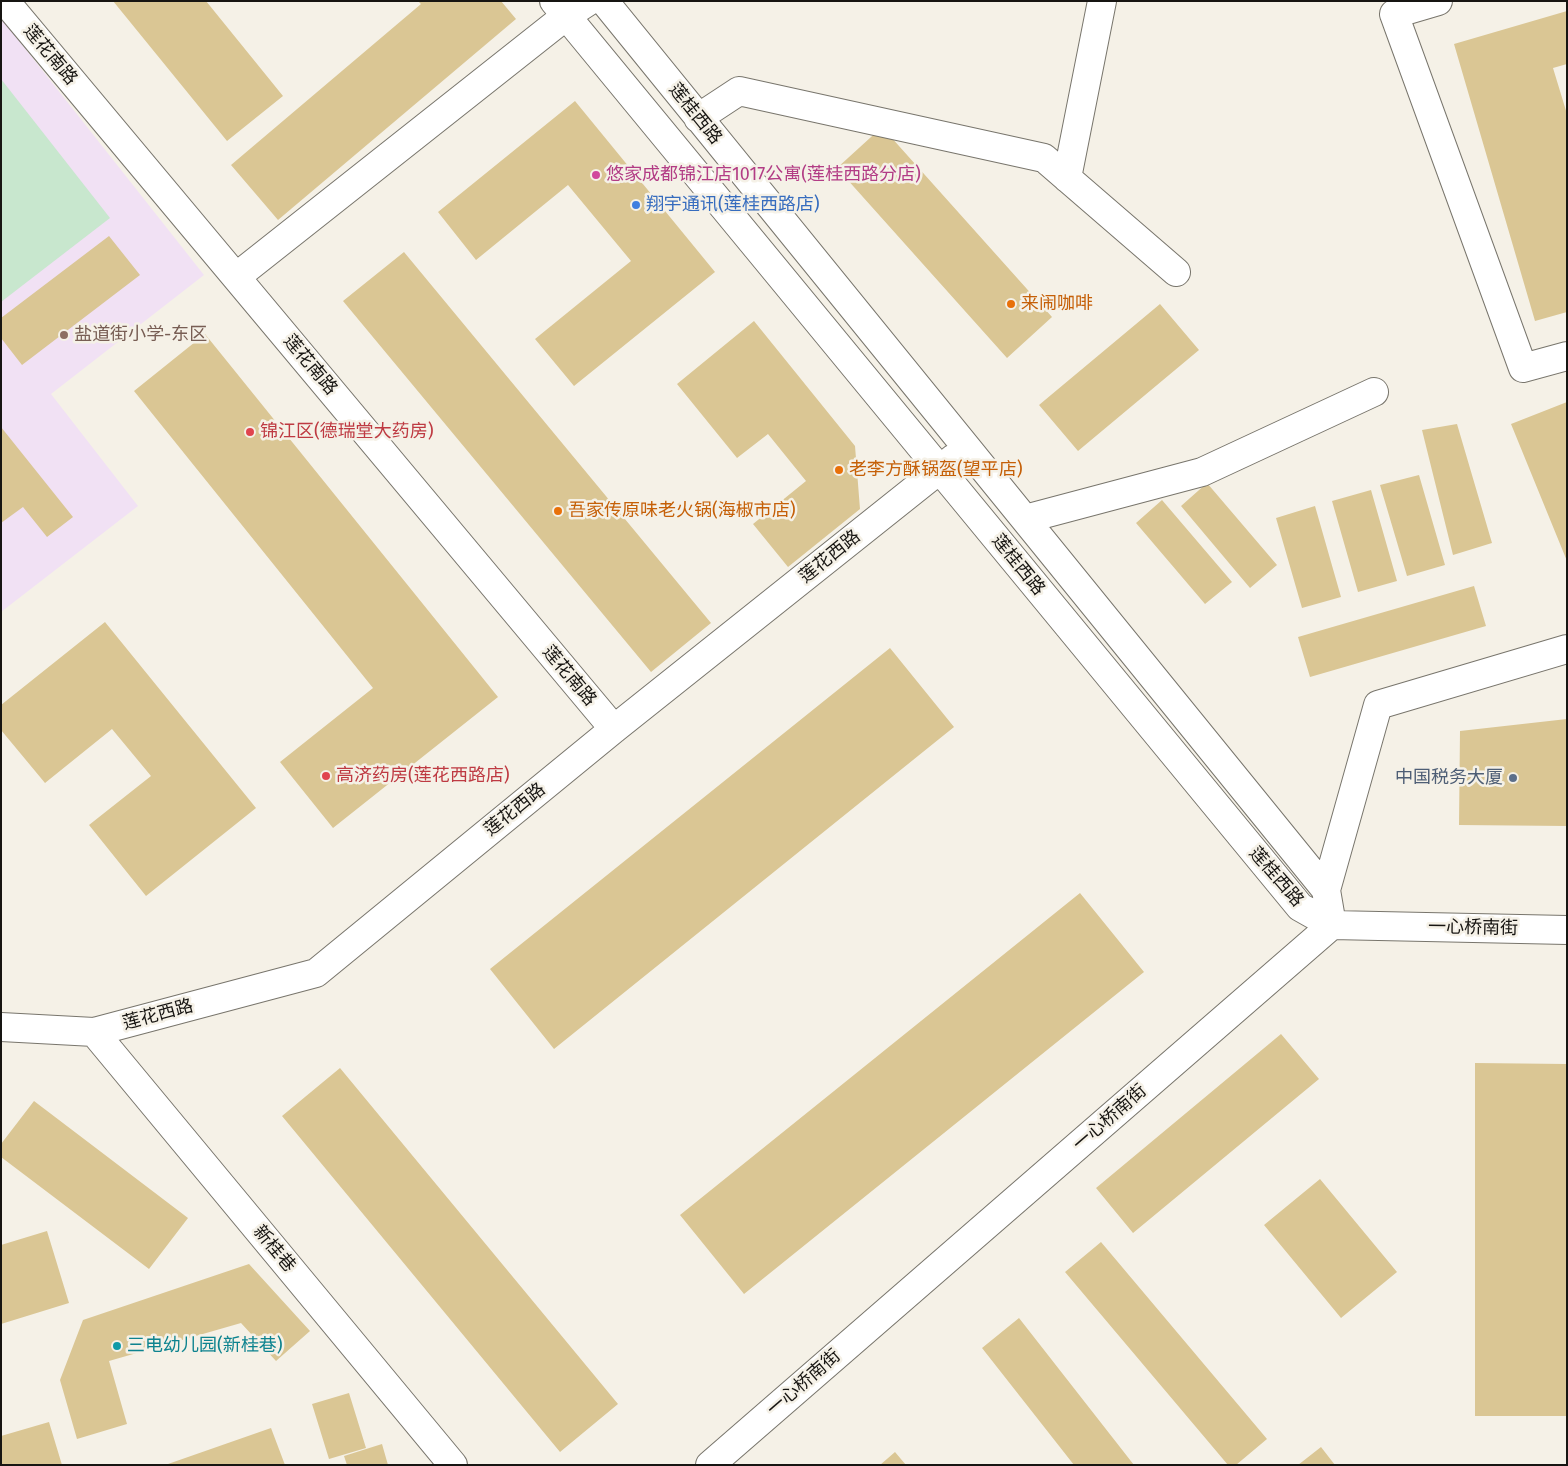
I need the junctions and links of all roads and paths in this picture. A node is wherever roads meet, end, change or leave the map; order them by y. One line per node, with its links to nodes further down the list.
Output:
1 (6, 1): 10 (street, 莲花南路)
2 (588, 1): 6 (street)
3 (604, 1): 7 (street, 莲桂西路)
4 (1102, 1): 8 (street)
5 (1438, 1): 11 (street)
6 (560, 9): 10 (street); 14 (street, 莲桂西路)
7 (698, 118): 8 (street); 13 (street, 莲桂西路)
8 (1067, 178): 9 (street)
9 (1176, 272)
10 (236, 277): 17 (street, 莲花南路)
11 (1567, 356)
12 (1374, 392): 15 (street)
13 (967, 448): 14 (street, 莲花西路); 15 (street, 莲桂西路)
14 (940, 470): 17 (street, 莲花西路); 19 (street, 莲桂西路)
15 (1025, 519): 18 (street, 莲桂西路)
16 (1567, 649): 18 (street)
17 (614, 729): 22 (street, 莲花西路)
18 (1326, 890): 19 (street, 莲桂西路)
19 (1332, 925): 20 (street, 一心桥南街); 24 (street, 一心桥南街)
20 (1567, 930)
21 (1, 1026): 22 (street, 莲花西路)
22 (94, 1032): 23 (street, 新桂巷)
23 (453, 1465)
24 (710, 1465)

